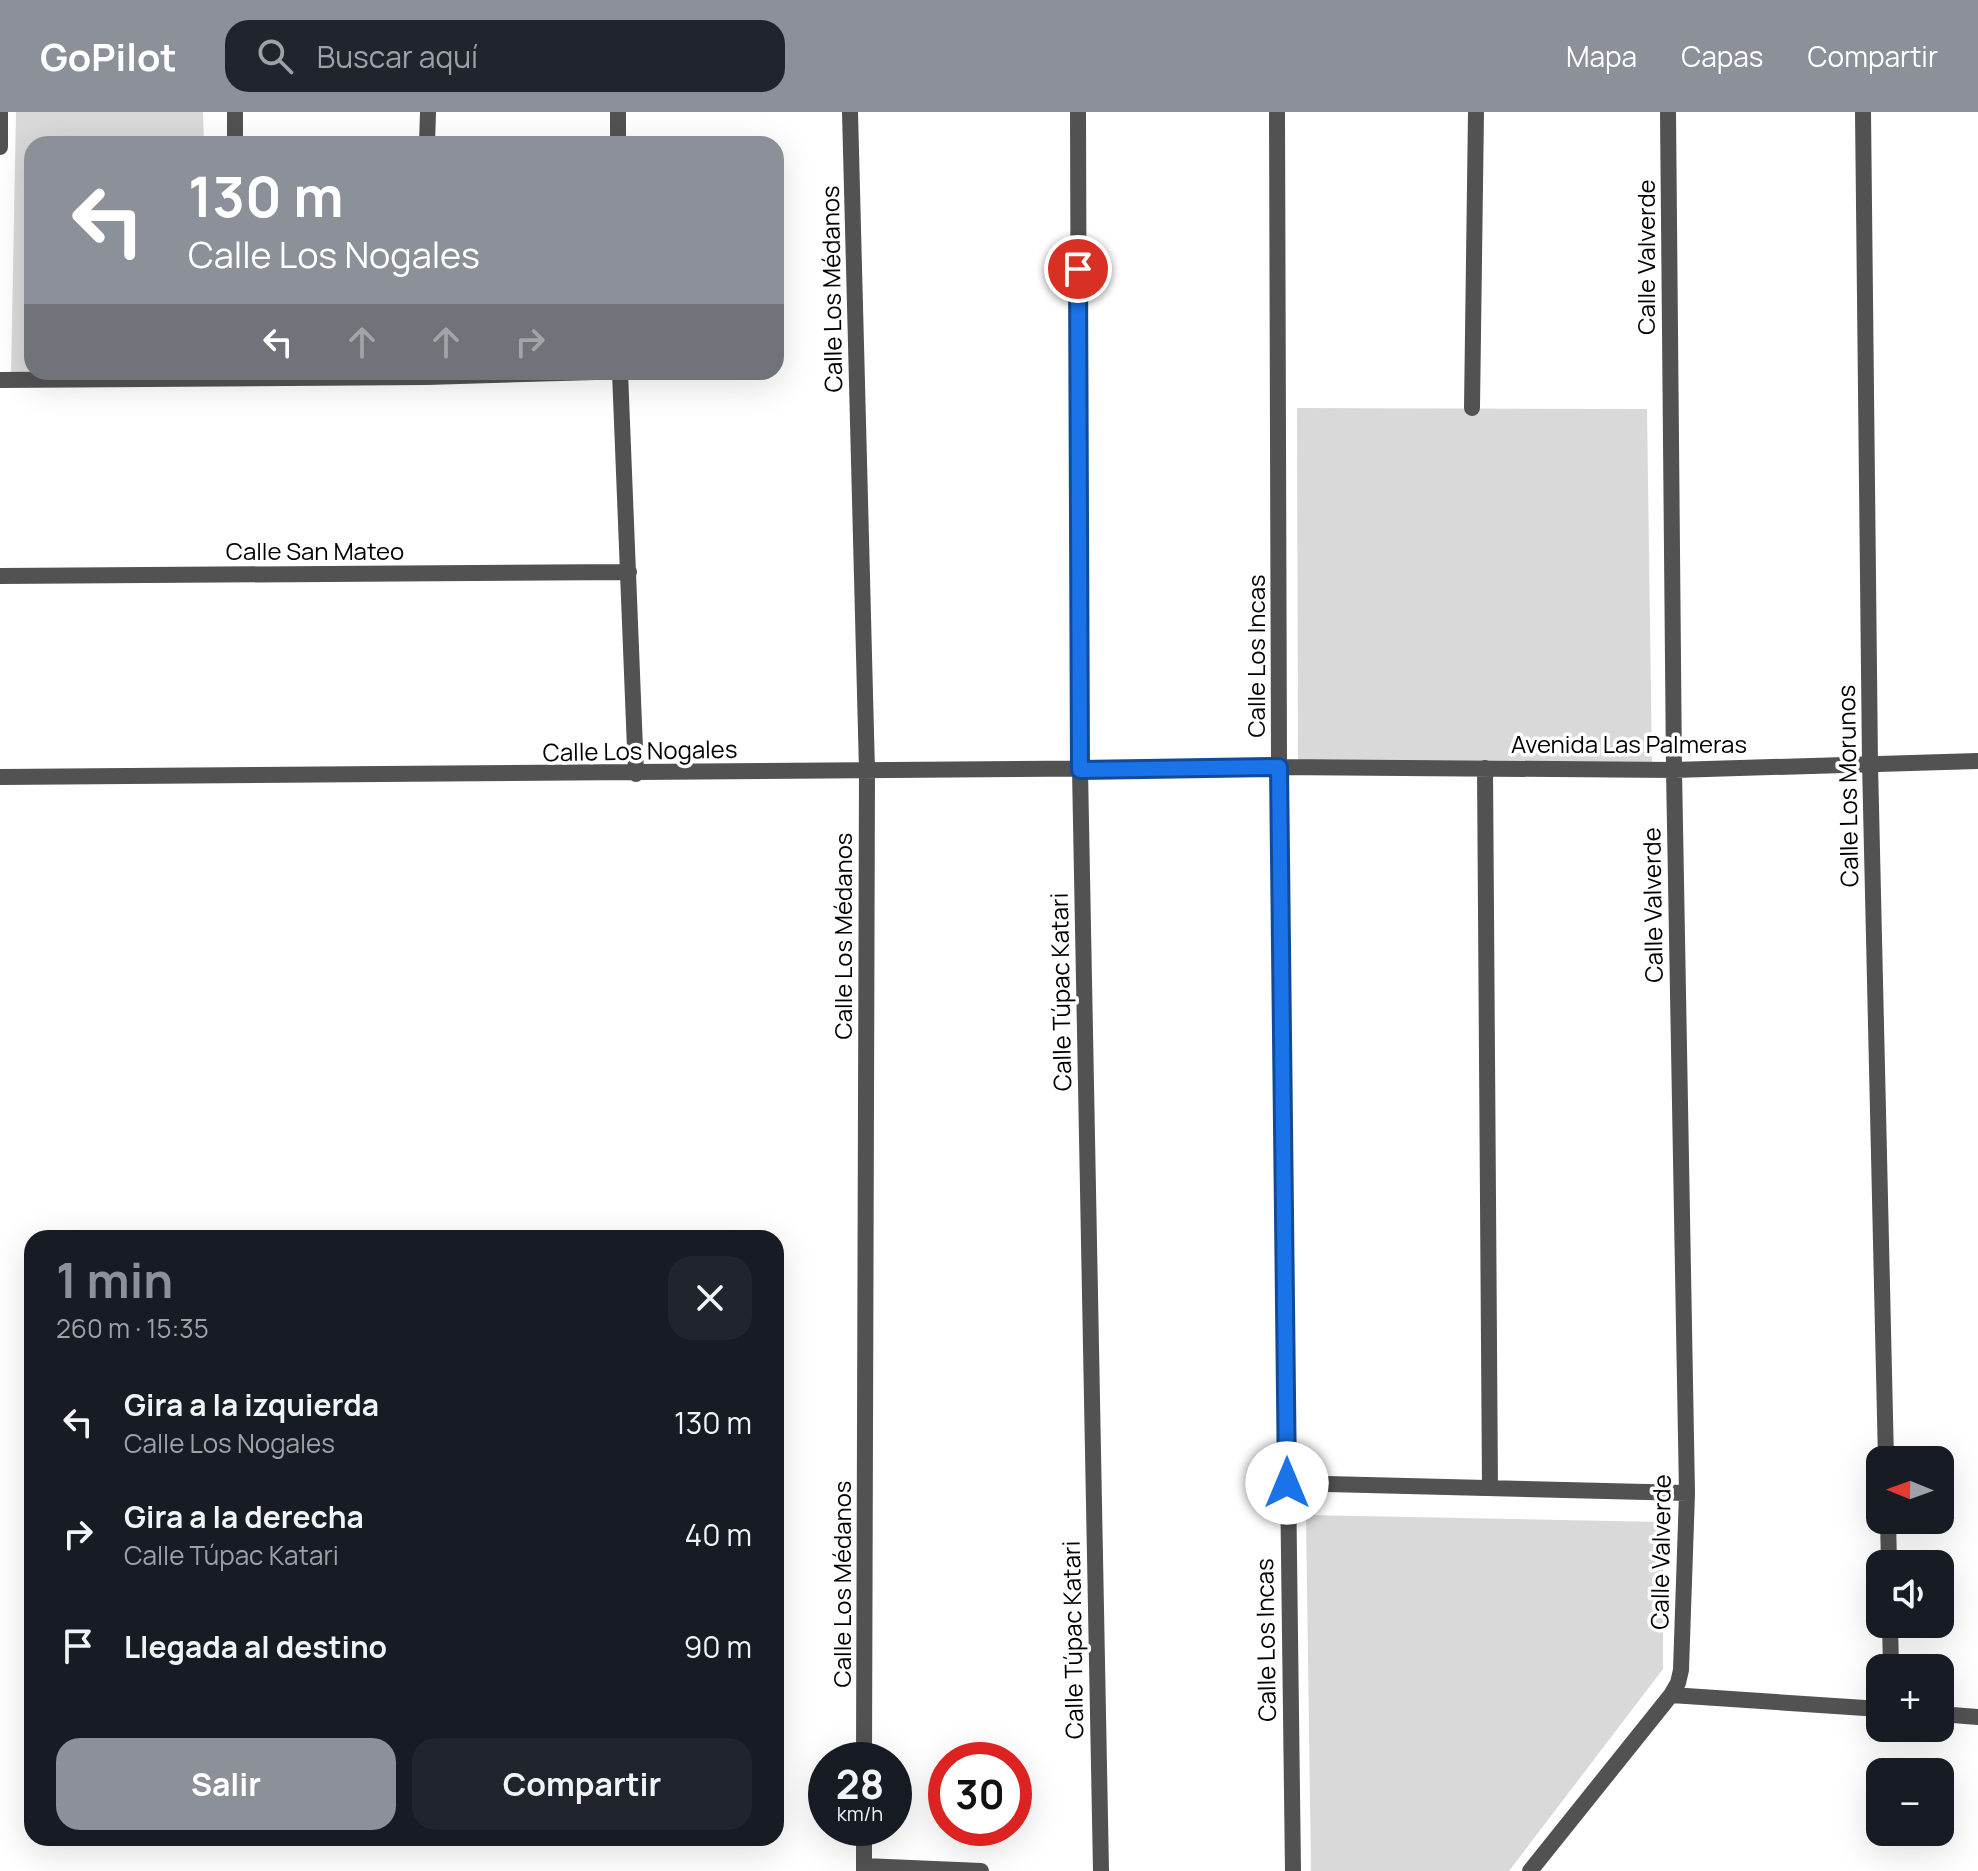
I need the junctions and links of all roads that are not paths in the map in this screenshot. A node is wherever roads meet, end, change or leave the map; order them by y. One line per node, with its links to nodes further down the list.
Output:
1 (0, 112): 14 (street)
2 (235, 112): 11 (street)
3 (428, 112): 12 (street)
4 (618, 112): 13 (street)
5 (850, 112): 27 (street, Calle Los Médanos)
6 (1078, 112): 25 (street, Calle Túpac Katari)
7 (1277, 112): 23 (street, Calle Los Incas)
8 (1476, 112): 18 (street)
9 (1668, 112): 26 (street, Calle Valverde)
10 (1863, 112): 22 (street, Calle Los Morunos)
11 (235, 136)
12 (427, 136)
13 (618, 136)
14 (0, 147)
15 (24, 379): 16 (street)
16 (0, 380)
17 (620, 380): 19 (street)
18 (1472, 408)
19 (629, 572): 20 (street, Calle San Mateo); 28 (street)
20 (0, 576)
21 (1978, 761): 22 (street, Avenida Las Palmeras)
22 (1870, 763): 26 (street, Avenida Las Palmeras); 30 (street, Calle Los Morunos)
23 (1279, 767): 24 (street, Avenida Las Palmeras); 25 (street, Calle Los Nogales); 31 (street, Calle Los Incas)
24 (1485, 768): 26 (street, Avenida Las Palmeras); 32 (street)
25 (1080, 770): 27 (street, Calle Los Nogales); 42 (street, Calle Túpac Katari)
26 (1674, 770): 33 (street, Calle Valverde)
27 (867, 771): 28 (street, Calle Los Nogales); 38 (street, Calle Los Médanos)
28 (636, 774): 29 (street, Calle Los Nogales)
29 (0, 777)
30 (1886, 1446)
31 (1287, 1483): 32 (street); 43 (street, Calle Los Incas)
32 (1490, 1488): 33 (street)
33 (1687, 1493): 34 (street, Calle Valverde)
34 (1671, 1695): 35 (street); 44 (street)
35 (1866, 1708)
36 (1954, 1715): 37 (street)
37 (1978, 1717)
38 (864, 1742)
39 (864, 1846): 40 (street)
40 (864, 1868): 41 (street)
41 (981, 1871)
42 (1101, 1871)
43 (1293, 1871)
44 (1530, 1871)

